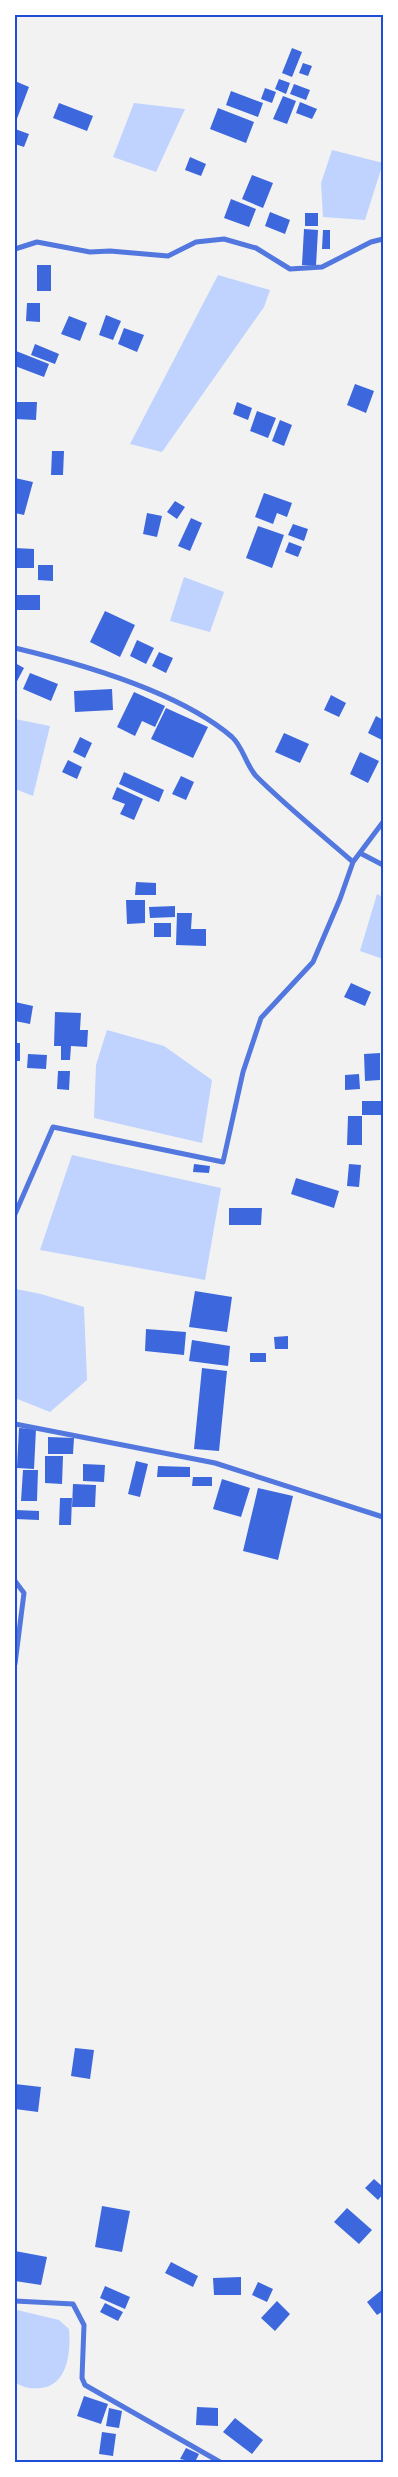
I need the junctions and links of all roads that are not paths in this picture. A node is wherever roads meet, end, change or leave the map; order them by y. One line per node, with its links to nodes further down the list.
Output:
1 (383, 239): 2 (street)
2 (15, 249)
3 (15, 648): 6 (street)
4 (383, 822): 5 (street)
5 (360, 853): 6 (street); 7 (street)
6 (353, 862): 8 (street)
7 (383, 864)
8 (15, 1214)
9 (15, 1424): 10 (street)
10 (383, 1517)
11 (15, 1581): 12 (street)
12 (15, 1664)
13 (15, 2301): 14 (street)
14 (220, 2462)

